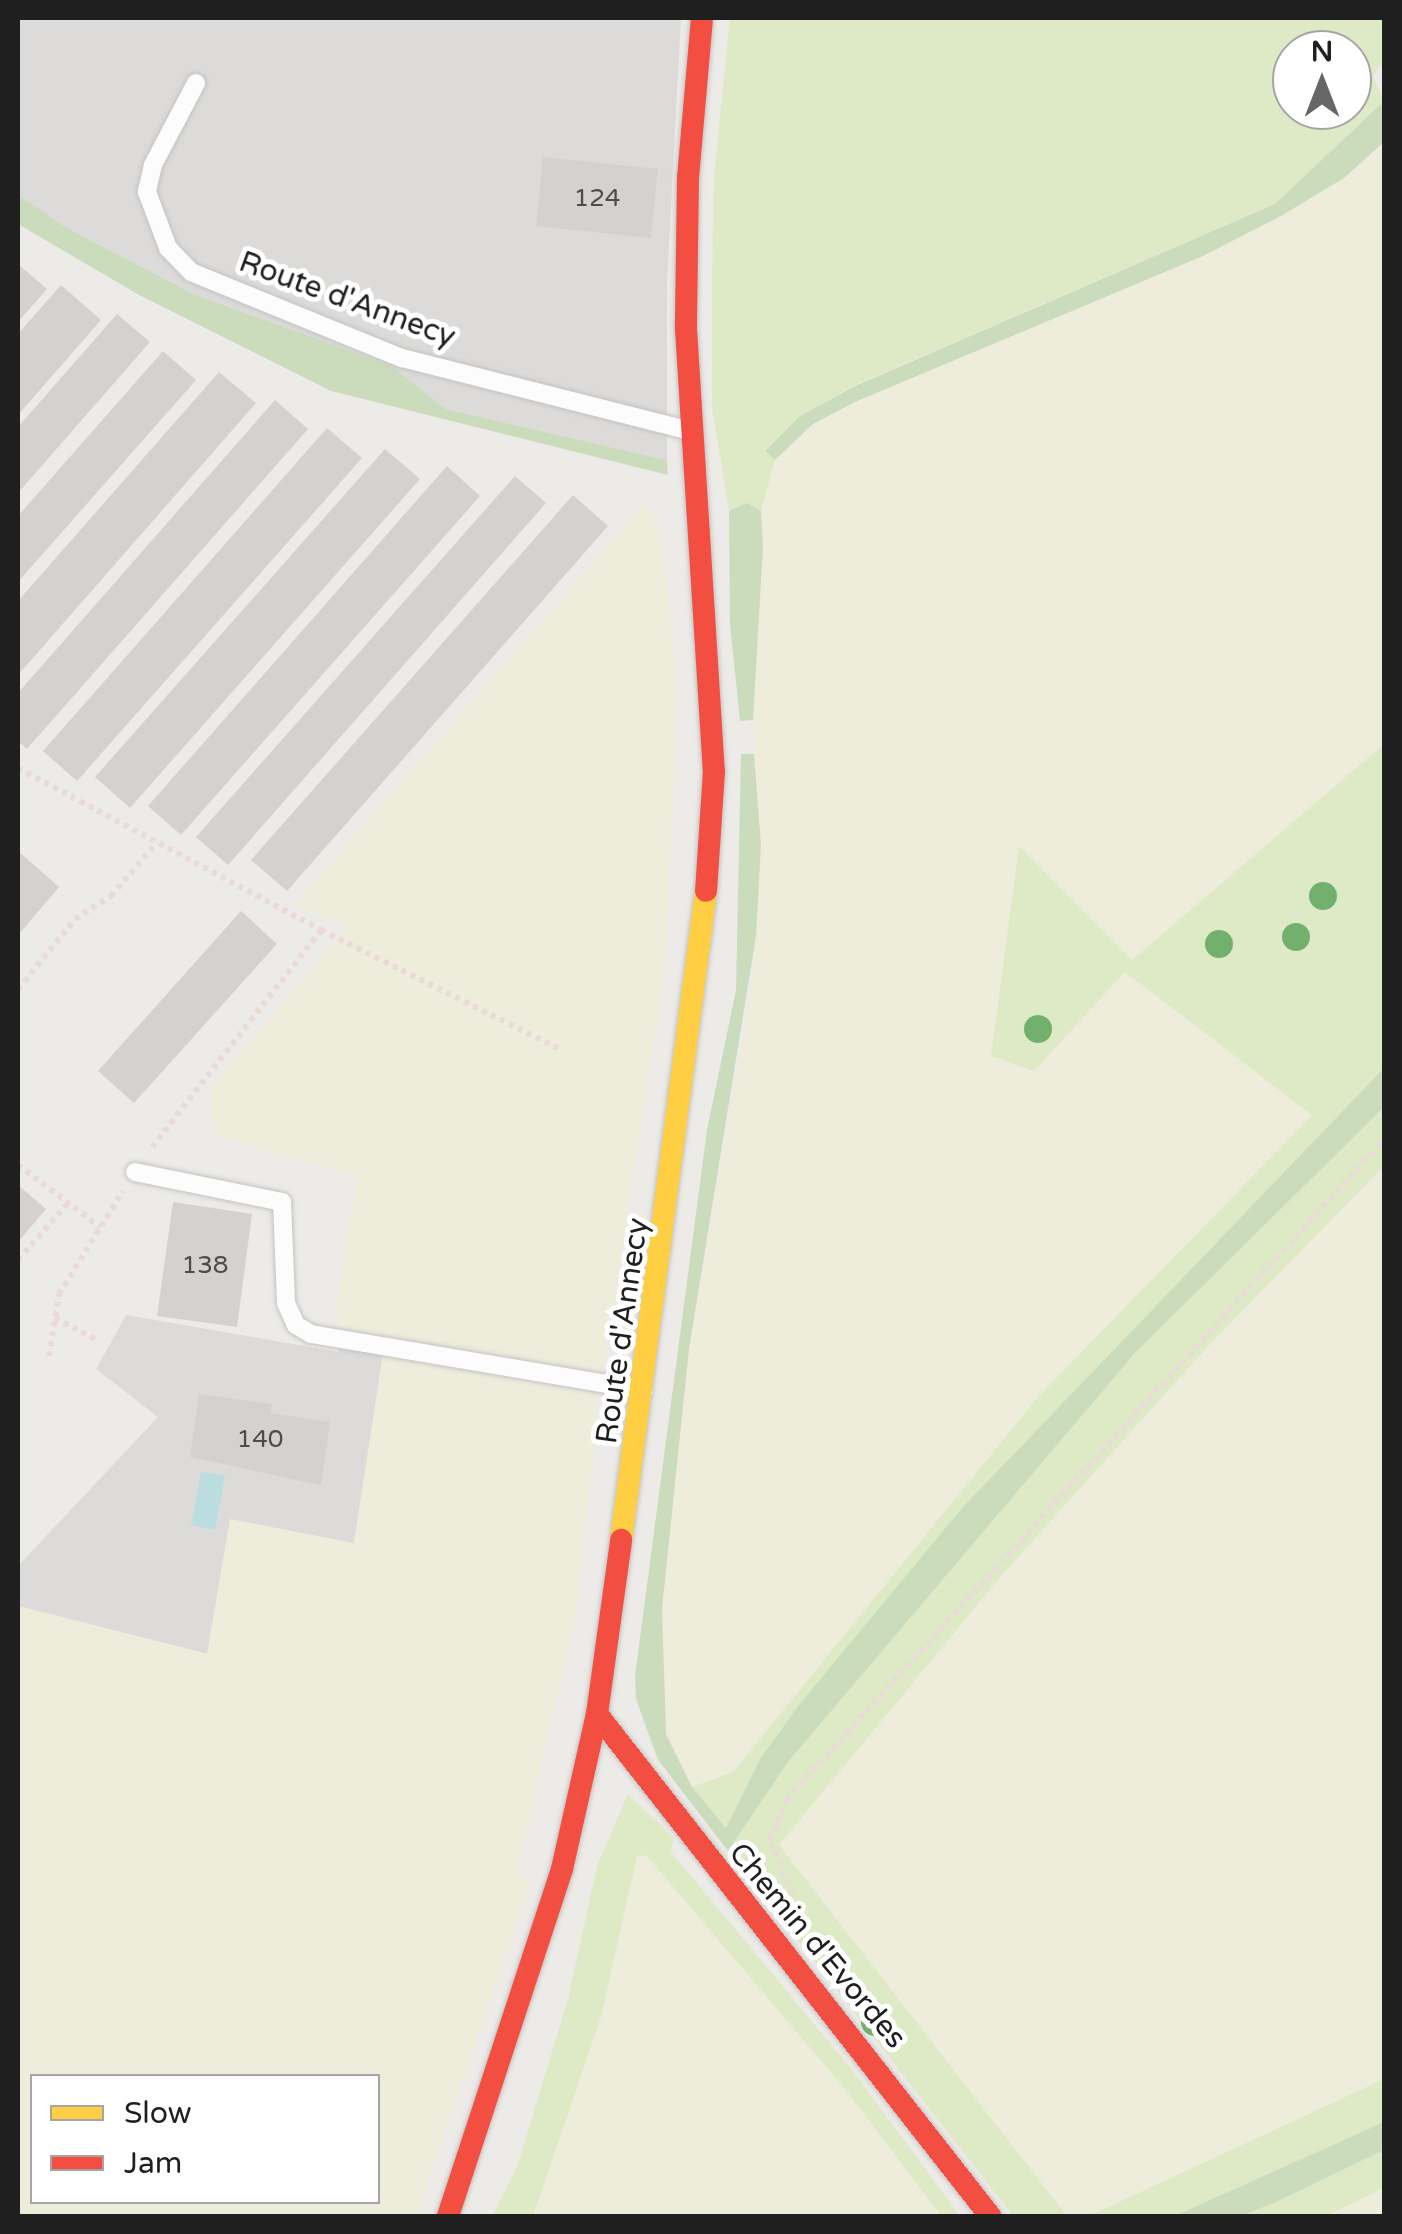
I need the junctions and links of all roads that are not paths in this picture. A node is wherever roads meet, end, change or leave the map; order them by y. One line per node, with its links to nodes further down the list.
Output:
1 (702, 18): 3 (main road, Route d'Annecy)
2 (196, 83): 3 (lane, Route d'Annecy)
3 (691, 432): 5 (main road, Route d'Annecy)
4 (135, 1172): 5 (lane)
5 (644, 1390): 6 (main road, Route d'Annecy)
6 (597, 1714): 7 (main road, Route d'Annecy); 8 (main road, Chemin d'Evordes)
7 (448, 2216)
8 (990, 2216)

